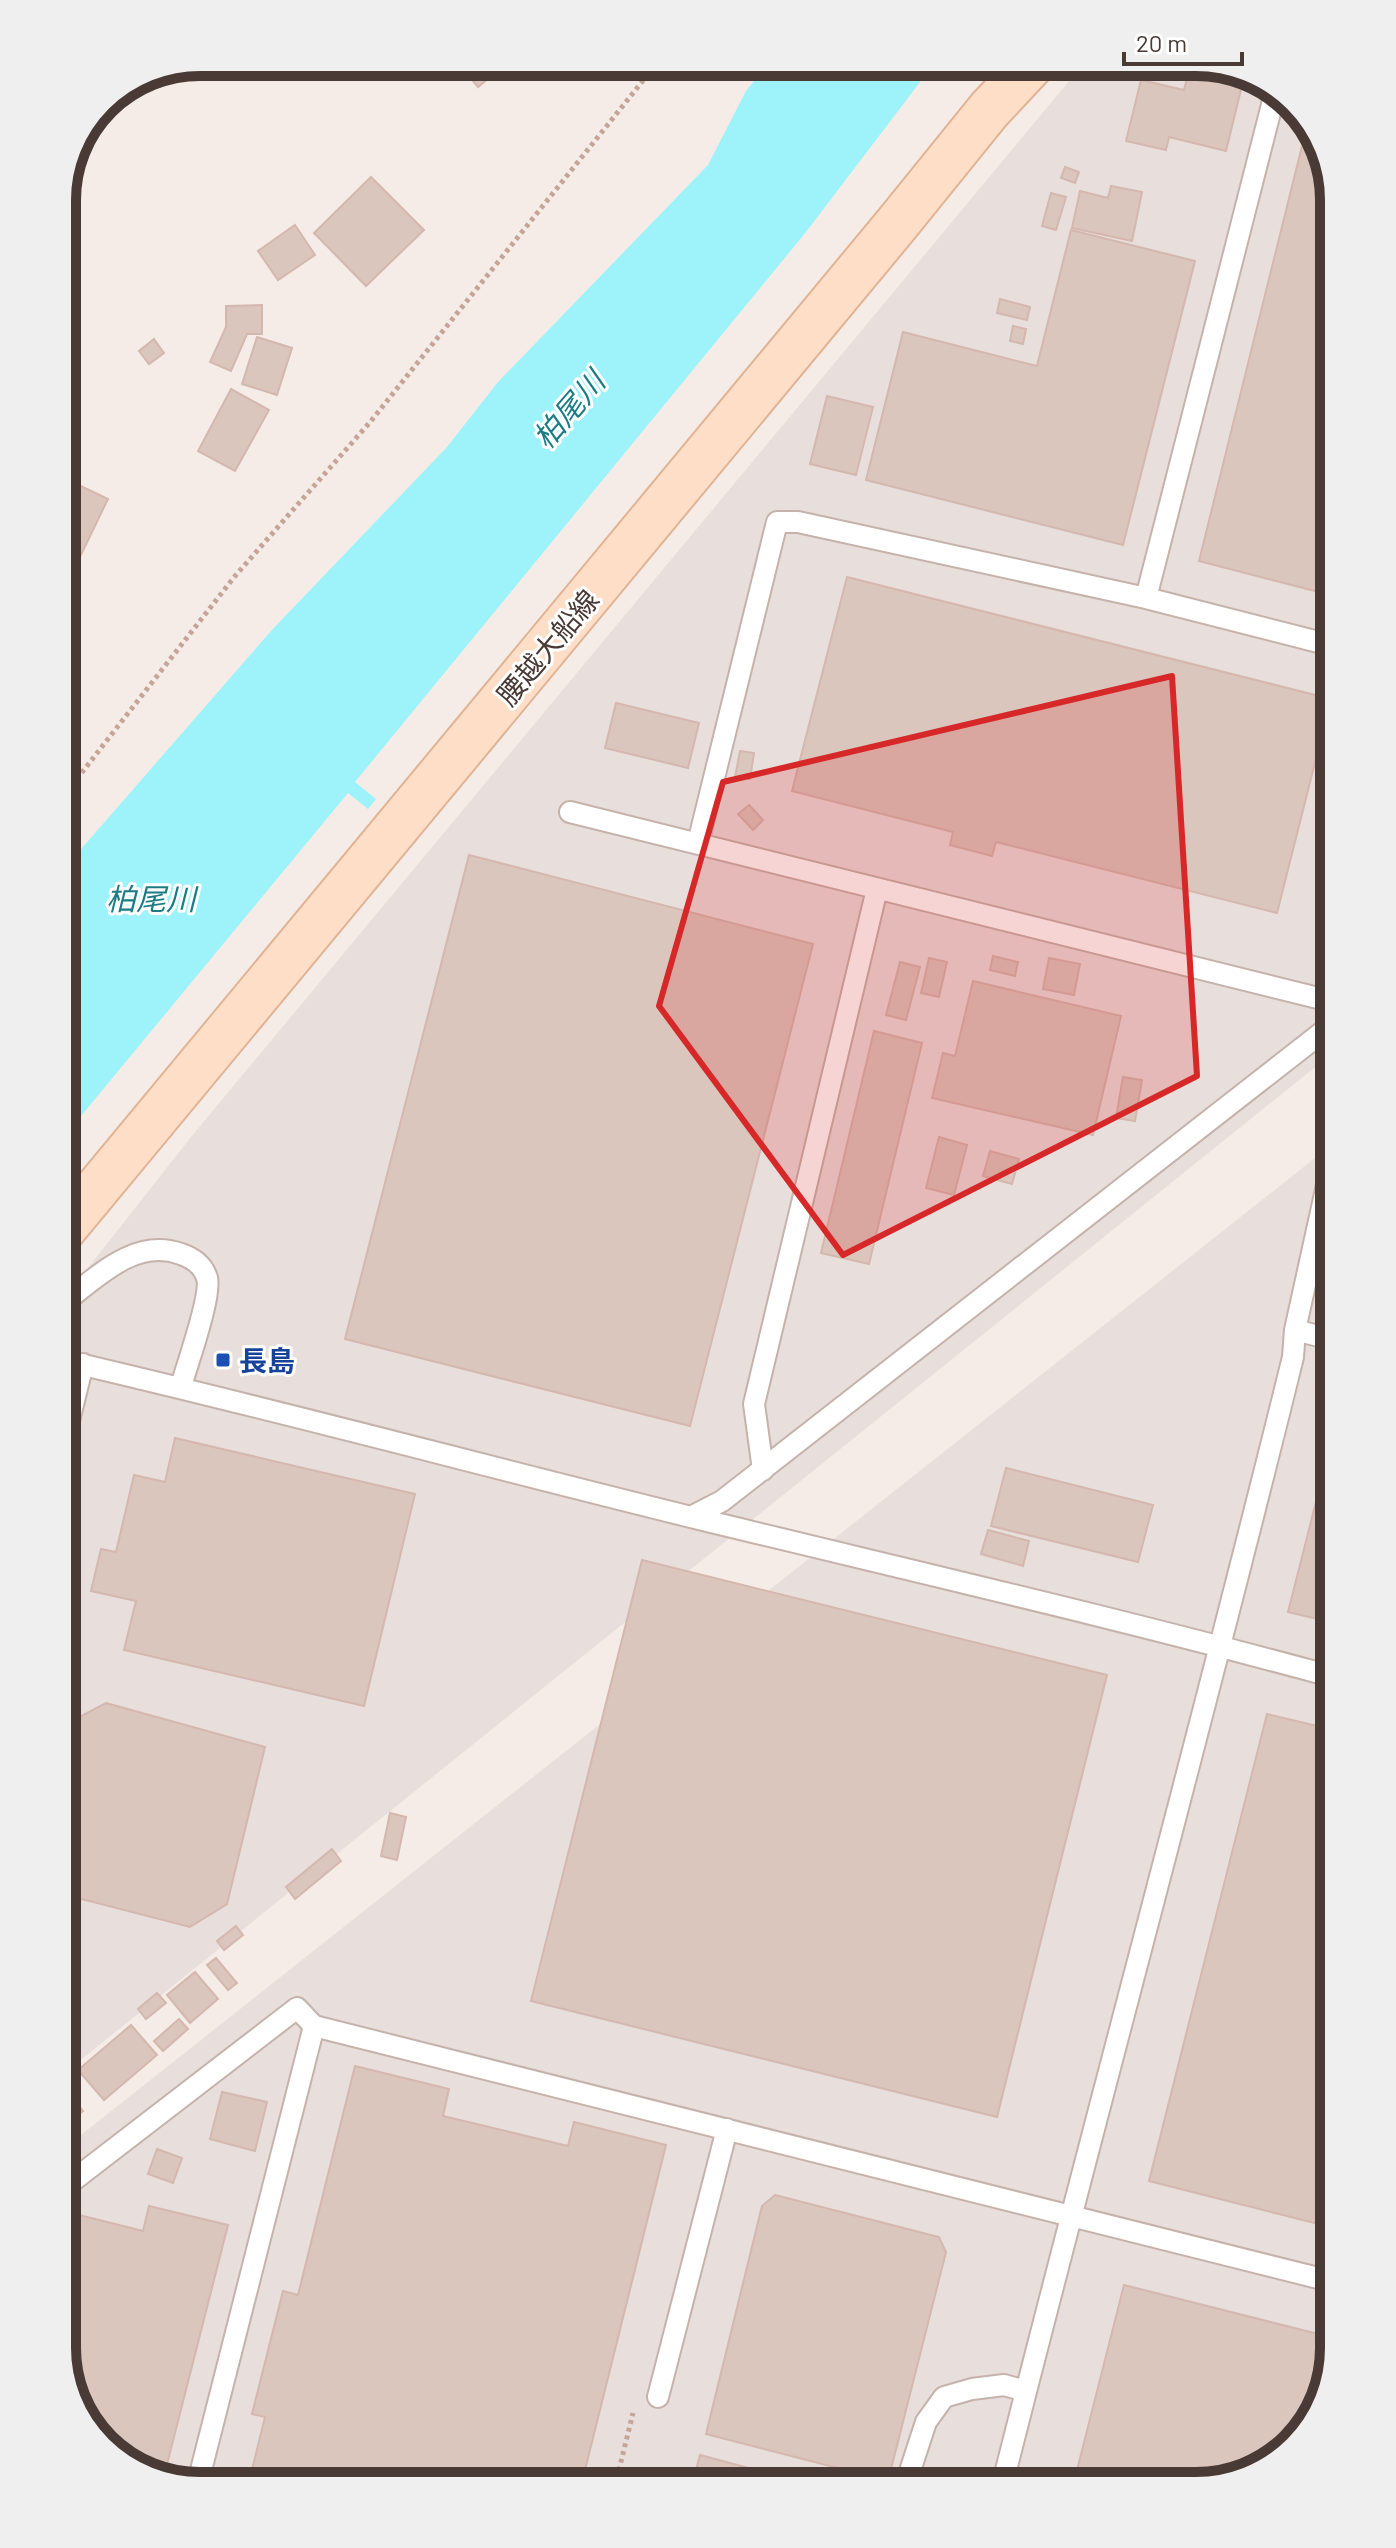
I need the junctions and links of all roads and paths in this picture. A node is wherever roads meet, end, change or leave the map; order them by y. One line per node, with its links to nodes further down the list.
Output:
1 (647, 76): 6 (path)
2 (1021, 76): 12 (main road, 腰越大船線)
3 (1272, 103): 4 (lane)
4 (1146, 598): 5 (lane); 8 (lane)
5 (1320, 642)
6 (76, 780)
7 (570, 812): 8 (lane)
8 (698, 843): 9 (lane)
9 (877, 889): 10 (lane); 19 (lane)
10 (1320, 999)
11 (1320, 1034): 19 (lane)
12 (76, 1214)
13 (1320, 1217): 15 (lane)
14 (76, 1294): 18 (lane)
15 (1295, 1330): 16 (lane); 21 (lane)
16 (1320, 1336)
17 (76, 1363): 18 (lane)
18 (181, 1386): 20 (lane)
19 (763, 1470): 20 (lane)
20 (691, 1517): 21 (lane)
21 (1222, 1647): 22 (lane); 26 (lane)
22 (1320, 1673)
23 (314, 2026): 24 (lane); 25 (lane); 30 (lane)
24 (727, 2129): 26 (lane); 29 (lane)
25 (76, 2178)
26 (1070, 2216): 27 (lane); 28 (lane)
27 (1320, 2278)
28 (1026, 2391): 32 (lane); 33 (lane)
29 (658, 2397): 31 (path)
30 (201, 2472)
31 (618, 2472)
32 (910, 2472)
33 (1006, 2472)

